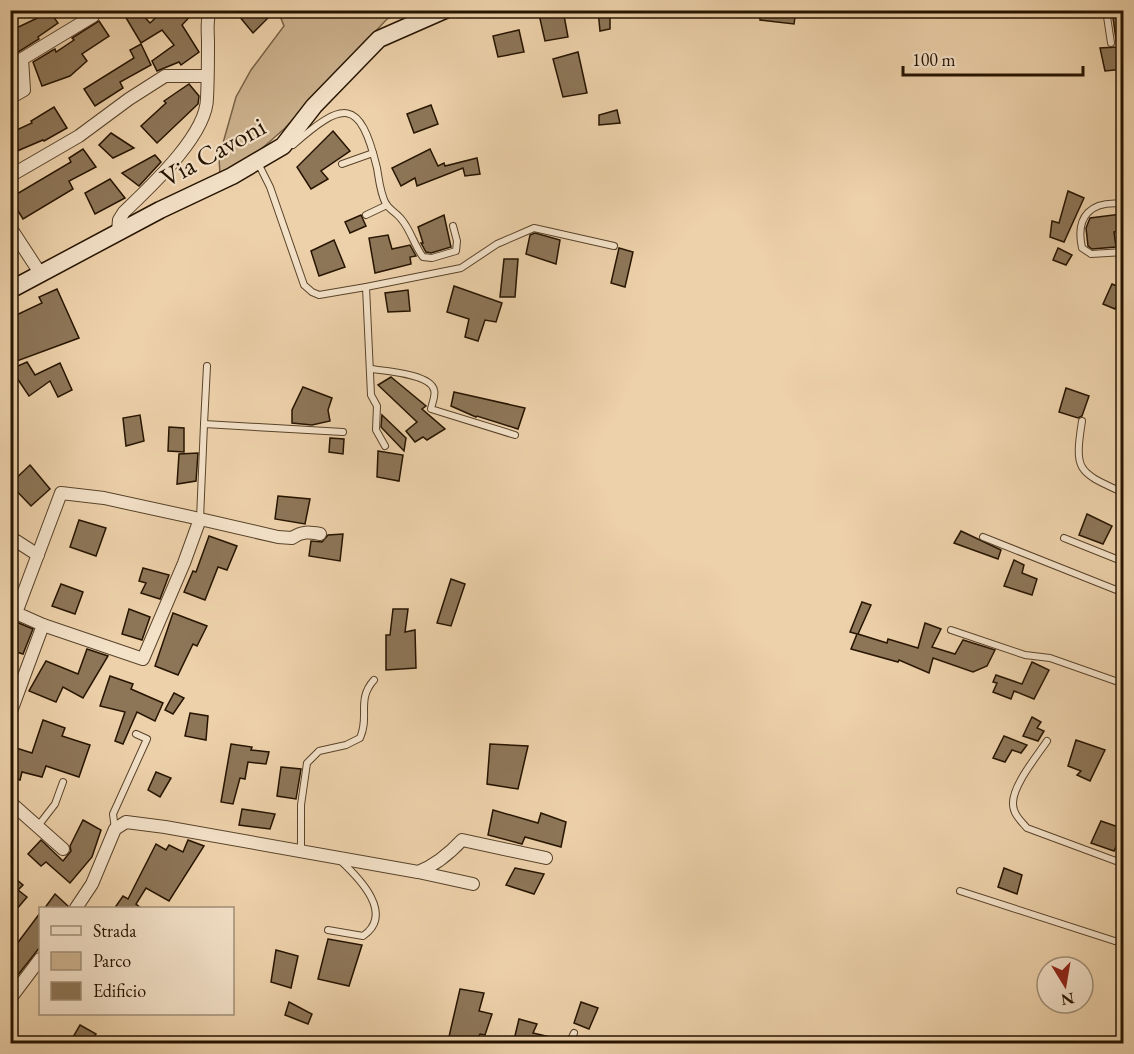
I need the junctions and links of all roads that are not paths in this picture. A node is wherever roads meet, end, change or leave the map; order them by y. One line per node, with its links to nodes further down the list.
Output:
1 (89, 10): 7 (street)
2 (210, 10): 6 (street)
3 (445, 10): 9 (street, Via Cavoni)
4 (1106, 10): 5 (lane)
5 (1111, 43)
6 (206, 76): 11 (street); 17 (street)
7 (10, 98)
8 (373, 153): 9 (lane); 10 (lane); 13 (lane)
9 (260, 159): 17 (street, Via Cavoni); 21 (lane)
10 (342, 164)
11 (10, 176)
12 (1124, 204): 19 (lane)
13 (387, 205): 14 (lane); 15 (lane)
14 (366, 214)
15 (453, 226)
16 (10, 227): 20 (street)
17 (118, 231): 20 (street, Via Cavoni)
18 (614, 246): 21 (lane)
19 (1124, 252)
20 (40, 273): 22 (street, Via Cavoni)
21 (366, 287): 24 (lane)
22 (10, 290)
23 (207, 366): 26 (lane)
24 (371, 369): 28 (lane); 29 (lane)
25 (1082, 421): 30 (lane)
26 (204, 424): 27 (lane); 31 (lane)
27 (343, 432)
28 (515, 435)
29 (385, 446)
30 (1124, 493)
31 (200, 519): 32 (street); 36 (street); 39 (street)
32 (320, 534)
33 (10, 537): 36 (street)
34 (983, 537): 38 (lane)
35 (1064, 538): 37 (lane)
36 (38, 555): 39 (street)
37 (1124, 562)
38 (1124, 592)
39 (43, 625): 43 (street)
40 (951, 630): 42 (lane)
41 (374, 680): 51 (lane)
42 (1124, 684)
43 (10, 714)
44 (136, 734): 49 (lane)
45 (1047, 741): 54 (lane)
46 (63, 782): 48 (lane)
47 (10, 802): 48 (street)
48 (38, 826): 50 (street)
49 (114, 830): 51 (street); 58 (street)
50 (63, 849)
51 (300, 852): 52 (street)
52 (339, 858): 55 (street); 59 (lane)
53 (546, 858): 55 (street)
54 (1124, 864)
55 (418, 872): 56 (street)
56 (473, 884)
57 (960, 891): 60 (lane)
58 (77, 907)
59 (328, 930)
60 (1124, 944)
61 (39, 960): 62 (street)
62 (10, 999)
63 (574, 1033): 64 (lane)
64 (569, 1044)

